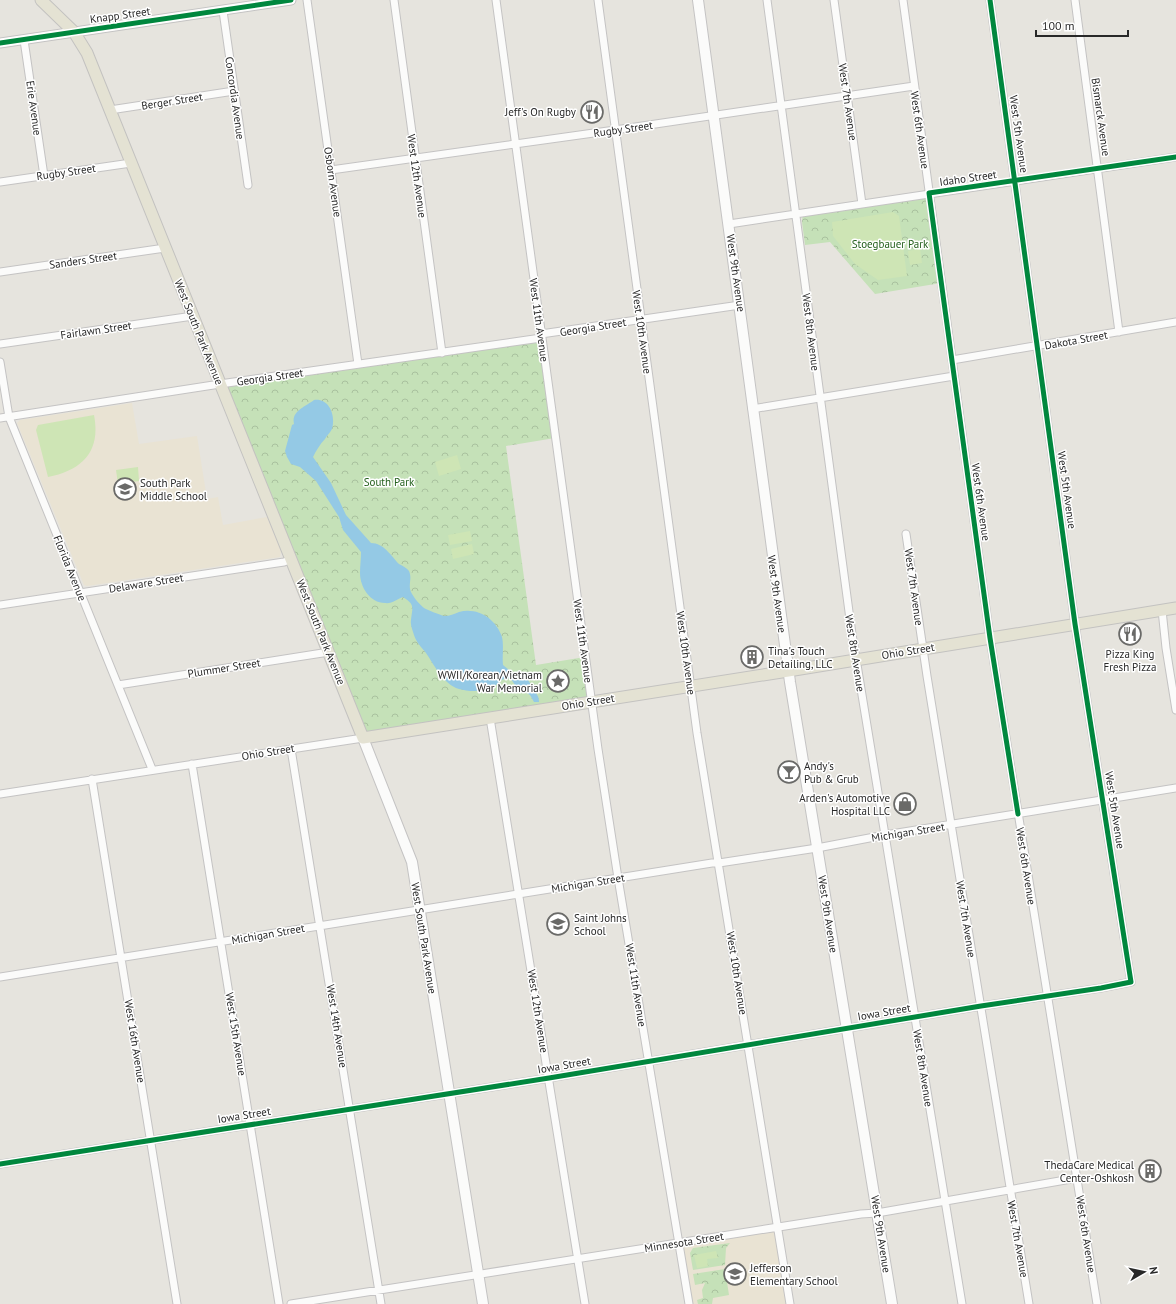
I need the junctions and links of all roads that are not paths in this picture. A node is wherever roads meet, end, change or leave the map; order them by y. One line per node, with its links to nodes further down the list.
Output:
1 (41, 0): 14 (main road, West South Park Avenue)
2 (291, 0): 13 (street, Knapp Street)
3 (307, 0): 29 (street, Osborn Avenue)
4 (394, 0): 26 (street, West 12th Avenue)
5 (496, 0): 24 (street, West 11th Avenue)
6 (598, 0): 23 (street, West 10th Avenue)
7 (698, 0): 22 (main road, West 9th Avenue)
8 (767, 0): 20 (street, West 8th Avenue)
9 (834, 0): 19 (street, West 7th Avenue)
10 (903, 0): 17 (street, West 6th Avenue)
11 (990, 0): 31 (street, West 5th Avenue)
12 (1075, 0): 28 (street, Bismarck Avenue)
13 (223, 11): 14 (street, Knapp Street); 18 (street, Concordia Avenue)
14 (74, 32): 15 (street, Knapp Street); 21 (main road, West South Park Avenue)
15 (24, 40): 16 (street, Knapp Street); 30 (street, Erie Avenue)
16 (0, 44)
17 (914, 86): 19 (street, Rugby Street); 34 (street, West 6th Avenue)
18 (234, 91): 21 (street, Berger Street); 33 (street, Concordia Avenue)
19 (847, 95): 20 (street, Rugby Street); 35 (street, West 7th Avenue)
20 (780, 105): 22 (street, Rugby Street); 36 (street, West 8th Avenue)
21 (110, 110): 27 (main road, West South Park Avenue)
22 (714, 115): 23 (street, Rugby Street); 37 (main road, West 9th Avenue)
23 (615, 130): 24 (street, Rugby Street); 42 (street, West 10th Avenue)
24 (516, 143): 26 (street, Rugby Street); 45 (street, West 11th Avenue)
25 (1176, 157): 28 (street, Idaho Street)
26 (415, 159): 29 (street, Rugby Street); 48 (street, West 12th Avenue)
27 (131, 163): 30 (street, Rugby Street); 38 (main road, West South Park Avenue)
28 (1097, 168): 31 (street, Idaho Street); 44 (street, Bismarck Avenue)
29 (331, 170): 51 (street, Osborn Avenue)
30 (44, 176): 32 (street, Rugby Street)
31 (1015, 181): 34 (street, Idaho Street); 47 (street, West 5th Avenue)
32 (0, 182)
33 (248, 185)
34 (929, 193): 35 (street, Idaho Street); 49 (street, West 6th Avenue)
35 (862, 204): 36 (street, Idaho Street)
36 (795, 215): 37 (street, Idaho Street); 54 (street, West 8th Avenue)
37 (729, 224): 40 (main road, West 9th Avenue)
38 (165, 248): 39 (street, Sanders Street); 41 (main road, West South Park Avenue)
39 (0, 272)
40 (740, 305): 42 (street, Georgia Street); 55 (main road, West 9th Avenue)
41 (193, 316): 46 (street, Fairlawn Street); 53 (main road, West South Park Avenue)
42 (641, 319): 45 (street, Georgia Street); 71 (street, West 10th Avenue)
43 (1176, 322): 44 (street, Dakota Street)
44 (1119, 332): 47 (street, Dakota Street)
45 (541, 336): 48 (street, Georgia Street); 72 (street, West 11th Avenue)
46 (0, 344)
47 (1037, 346): 49 (street, Dakota Street); 64 (street, West 5th Avenue)
48 (442, 353): 51 (street, Georgia Street)
49 (952, 360): 52 (street, West 6th Avenue)
50 (0, 362): 56 (street, Florida Avenue)
51 (358, 364): 53 (street, Georgia Street)
52 (954, 376): 54 (street); 65 (street, West 6th Avenue)
53 (220, 384): 56 (street, Georgia Street); 59 (main road, West South Park Avenue)
54 (820, 398): 55 (street); 68 (street, West 8th Avenue)
55 (752, 409): 69 (main road, West 9th Avenue)
56 (8, 417): 57 (street, Georgia Street); 60 (street, Florida Avenue)
57 (0, 418)
58 (906, 534): 66 (street, West 7th Avenue)
59 (292, 559): 60 (street, Delaware Street); 67 (main road, West South Park Avenue)
60 (80, 593): 61 (street, Delaware Street); 70 (street, Florida Avenue)
61 (0, 605)
62 (1176, 608): 63 (main road, Ohio Street)
63 (1162, 610): 64 (main road, Ohio Street); 73 (street)
64 (1075, 624): 65 (main road, Ohio Street); 82 (street, West 5th Avenue)
65 (990, 638): 66 (main road, Ohio Street); 83 (street, West 6th Avenue)
66 (923, 649): 68 (main road, Ohio Street); 84 (street, West 7th Avenue)
67 (329, 652): 70 (street, Plummer Street); 75 (main road, West South Park Avenue)
68 (856, 660): 69 (main road, Ohio Street); 85 (street, West 8th Avenue)
69 (788, 671): 71 (main road, Ohio Street); 86 (main road, West 9th Avenue)
70 (118, 684): 78 (street, Florida Avenue)
71 (691, 686): 72 (main road, Ohio Street); 87 (street, West 10th Avenue)
72 (592, 702): 74 (main road, Ohio Street); 88 (street, West 11th Avenue)
73 (1176, 710)
74 (490, 718): 75 (main road, Ohio Street); 89 (street, West 12th Avenue)
75 (363, 738): 76 (street, Ohio Street); 90 (main road, West South Park Avenue)
76 (291, 749): 77 (street, Ohio Street); 91 (street, West 14th Avenue)
77 (192, 764): 78 (street, Ohio Street); 92 (street, West 15th Avenue)
78 (152, 770): 79 (street, Ohio Street)
79 (92, 779): 81 (street, Ohio Street); 93 (street, West 16th Avenue)
80 (1176, 788): 82 (street, Michigan Street)
81 (0, 794)
82 (1104, 801): 83 (street, Michigan Street); 95 (street, West 5th Avenue)
83 (1018, 814): 84 (street, Michigan Street); 96 (street, West 6th Avenue)
84 (951, 825): 85 (street, Michigan Street); 97 (street, West 7th Avenue)
85 (885, 835): 86 (street, Michigan Street); 98 (street, West 8th Avenue)
86 (817, 848): 87 (street, Michigan Street); 99 (main road, West 9th Avenue)
87 (718, 863): 88 (street, Michigan Street); 100 (street, West 10th Avenue)
88 (618, 878): 89 (street, Michigan Street); 101 (street, West 11th Avenue)
89 (520, 893): 90 (street, Michigan Street); 102 (street, West 12th Avenue)
90 (420, 910): 91 (street, Michigan Street); 103 (main road, West South Park Avenue)
91 (321, 925): 92 (street, Michigan Street); 104 (street, West 14th Avenue)
92 (221, 942): 93 (street, Michigan Street); 105 (street, West 15th Avenue)
93 (122, 957): 94 (street, Michigan Street); 106 (street, West 16th Avenue)
94 (0, 976)
95 (1132, 982): 96 (street, Iowa Street)
96 (1048, 996): 97 (street, Iowa Street); 108 (street, West 6th Avenue)
97 (980, 1006): 98 (street, Iowa Street); 109 (street, West 7th Avenue)
98 (915, 1017): 99 (street, Iowa Street); 110 (street, West 8th Avenue)
99 (847, 1029): 100 (street, Iowa Street); 111 (main road, West 9th Avenue)
100 (748, 1045): 101 (street, Iowa Street); 112 (street, West 10th Avenue)
101 (648, 1060): 102 (street, Iowa Street); 113 (street, West 11th Avenue)
102 (549, 1078): 103 (street, Iowa Street); 114 (street, West 12th Avenue)
103 (448, 1093): 104 (street, Iowa Street); 115 (main road, West South Park Avenue)
104 (350, 1108): 105 (street, Iowa Street); 116 (street, West 14th Avenue)
105 (250, 1124): 106 (street, Iowa Street); 118 (street, West 15th Avenue)
106 (152, 1140): 107 (street, Iowa Street); 117 (street, West 16th Avenue)
107 (0, 1164)
108 (1077, 1178): 109 (street, Minnesota Street); 128 (street, West 6th Avenue)
109 (1010, 1190): 110 (street, Minnesota Street); 127 (street, West 7th Avenue)
110 (945, 1201): 111 (street, Minnesota Street); 126 (street, West 8th Avenue)
111 (877, 1213): 112 (street, Minnesota Street); 125 (main road, West 9th Avenue)
112 (777, 1227): 113 (street, Minnesota Street); 124 (street, West 10th Avenue)
113 (680, 1243): 114 (street, Minnesota Street); 123 (street, West 11th Avenue)
114 (578, 1259): 115 (street, Minnesota Street); 122 (street, West 12th Avenue)
115 (478, 1275): 116 (street, Minnesota Street); 121 (main road, West South Park Avenue)
116 (379, 1290): 119 (street, Minnesota Street); 120 (street, West 14th Avenue)
117 (178, 1304)
118 (279, 1304)
119 (291, 1304)
120 (381, 1304)
121 (483, 1304)
122 (585, 1304)
123 (689, 1304)
124 (790, 1304)
125 (892, 1304)
126 (962, 1304)
127 (1029, 1304)
128 (1097, 1304)

